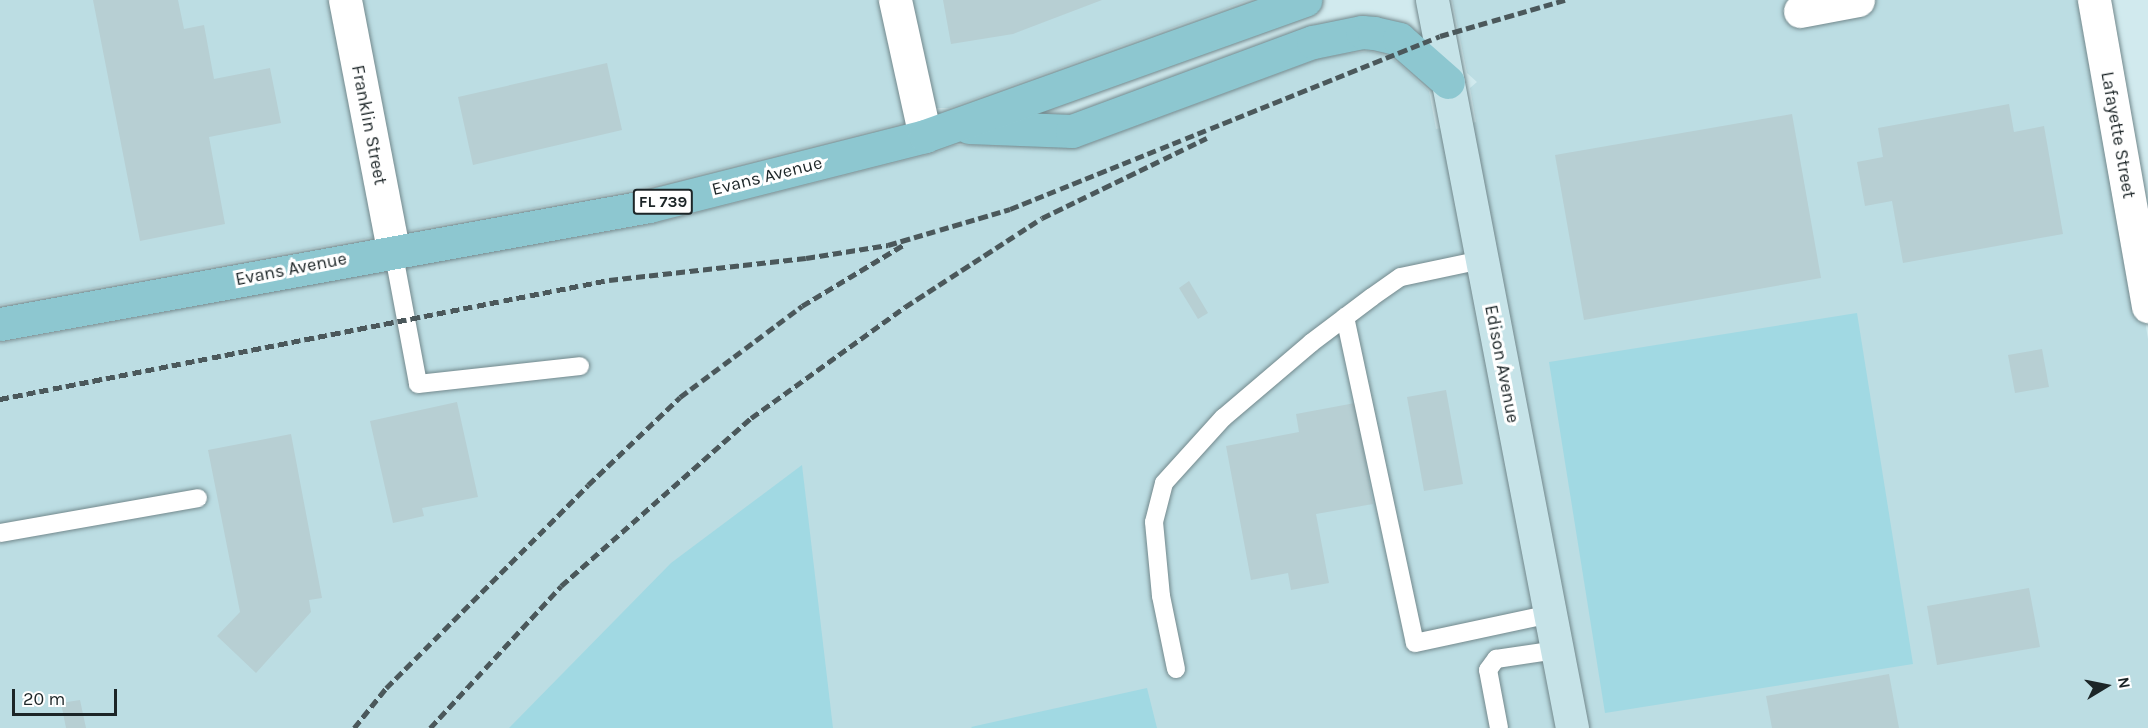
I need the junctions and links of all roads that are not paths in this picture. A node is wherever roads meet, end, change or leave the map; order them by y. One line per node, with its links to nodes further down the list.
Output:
1 (345, 0): 10 (street, Franklin Street)
2 (895, 0): 9 (street)
3 (1305, 0): 9 (main road, Evans Avenue / FL 739)
4 (1432, 0): 8 (street, Edison Avenue)
5 (1858, 0): 7 (street)
6 (2094, 0): 12 (street, Lafayette Street)
7 (1800, 11)
8 (1448, 82): 9 (main road); 11 (street, Edison Avenue)
9 (938, 132): 10 (main road, Evans Avenue / FL 739)
10 (393, 250): 14 (main road, Evans Avenue / FL 739); 15 (lane)
11 (1482, 260): 13 (lane); 18 (street, Edison Avenue)
12 (2148, 306)
13 (1345, 317): 18 (lane); 20 (lane)
14 (0, 324)
15 (580, 366)
16 (198, 498): 17 (lane)
17 (0, 533)
18 (1550, 614): 19 (street, Edison Avenue)
19 (1557, 650): 21 (lane); 22 (street, Edison Avenue)
20 (1176, 669)
21 (1499, 728)
22 (1572, 728)

